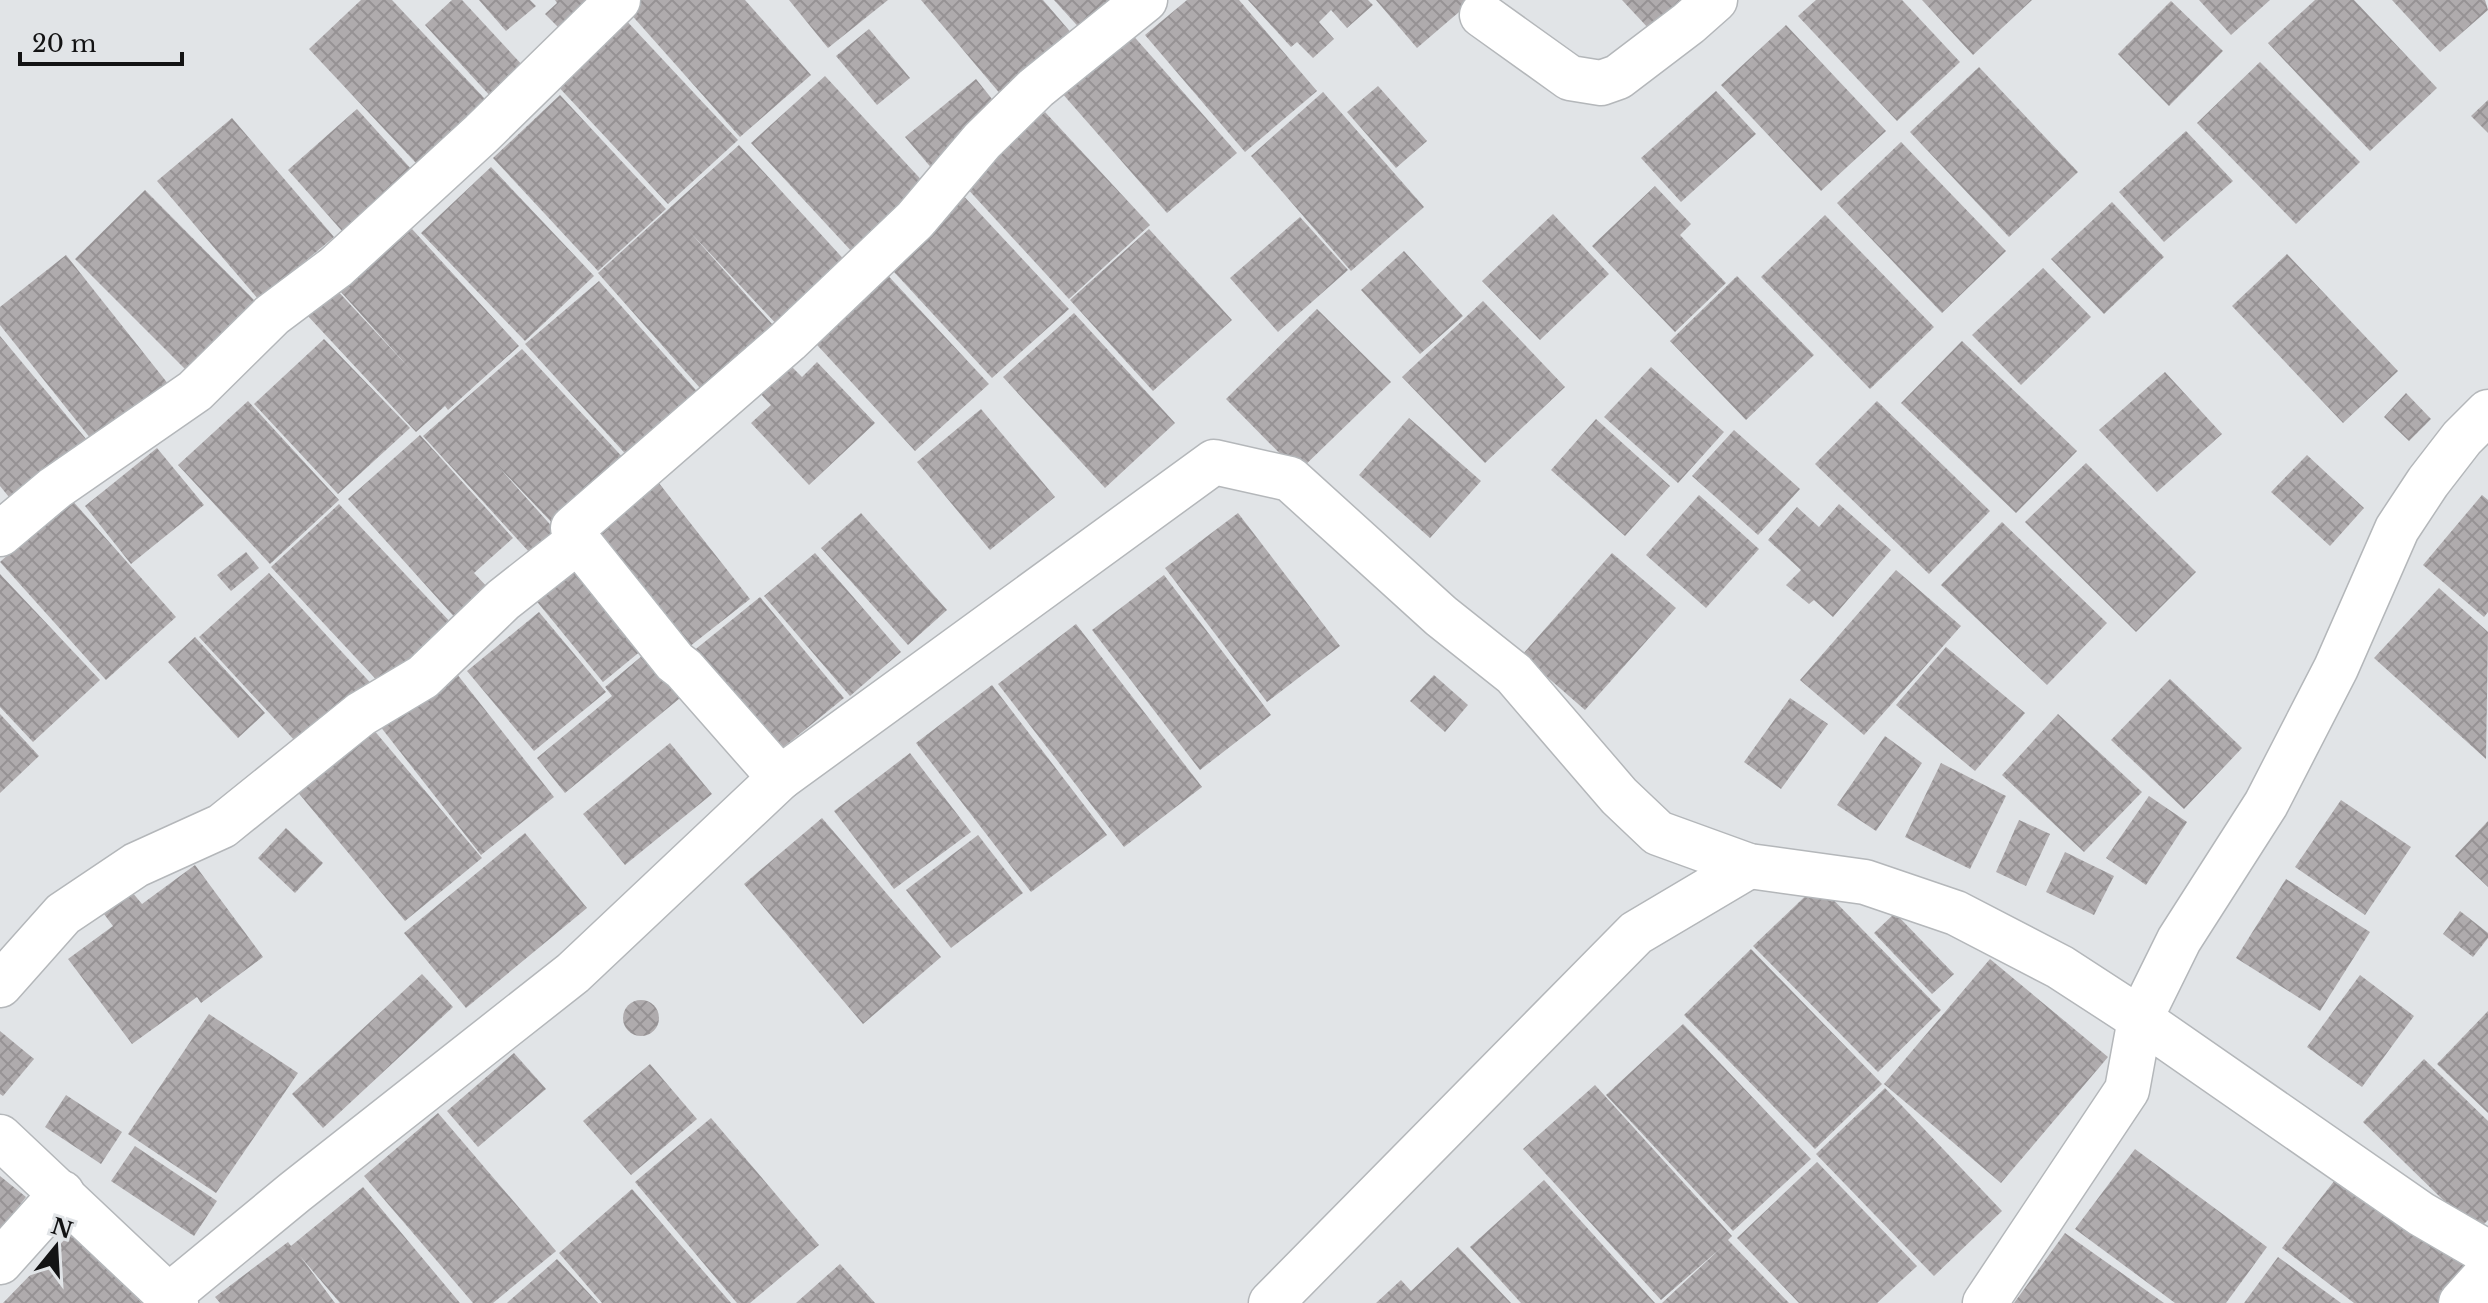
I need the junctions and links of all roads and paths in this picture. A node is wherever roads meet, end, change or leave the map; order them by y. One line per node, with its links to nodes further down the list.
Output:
1 (618, 0): 6 (street)
2 (1145, 0): 7 (street)
3 (1715, 0): 4 (street)
4 (1482, 15)
5 (2488, 412): 11 (street)
6 (0, 534)
7 (578, 541): 8 (street); 10 (street)
8 (780, 778): 9 (street); 17 (street)
9 (1749, 866): 11 (street); 18 (street)
10 (0, 985)
11 (2140, 1019): 14 (street); 19 (street)
12 (0, 1137): 13 (street)
13 (62, 1193): 15 (street); 17 (street)
14 (2488, 1253)
15 (0, 1262)
16 (2488, 1273): 20 (street)
17 (173, 1299)
18 (1271, 1303)
19 (1985, 1303)
20 (2461, 1303)

